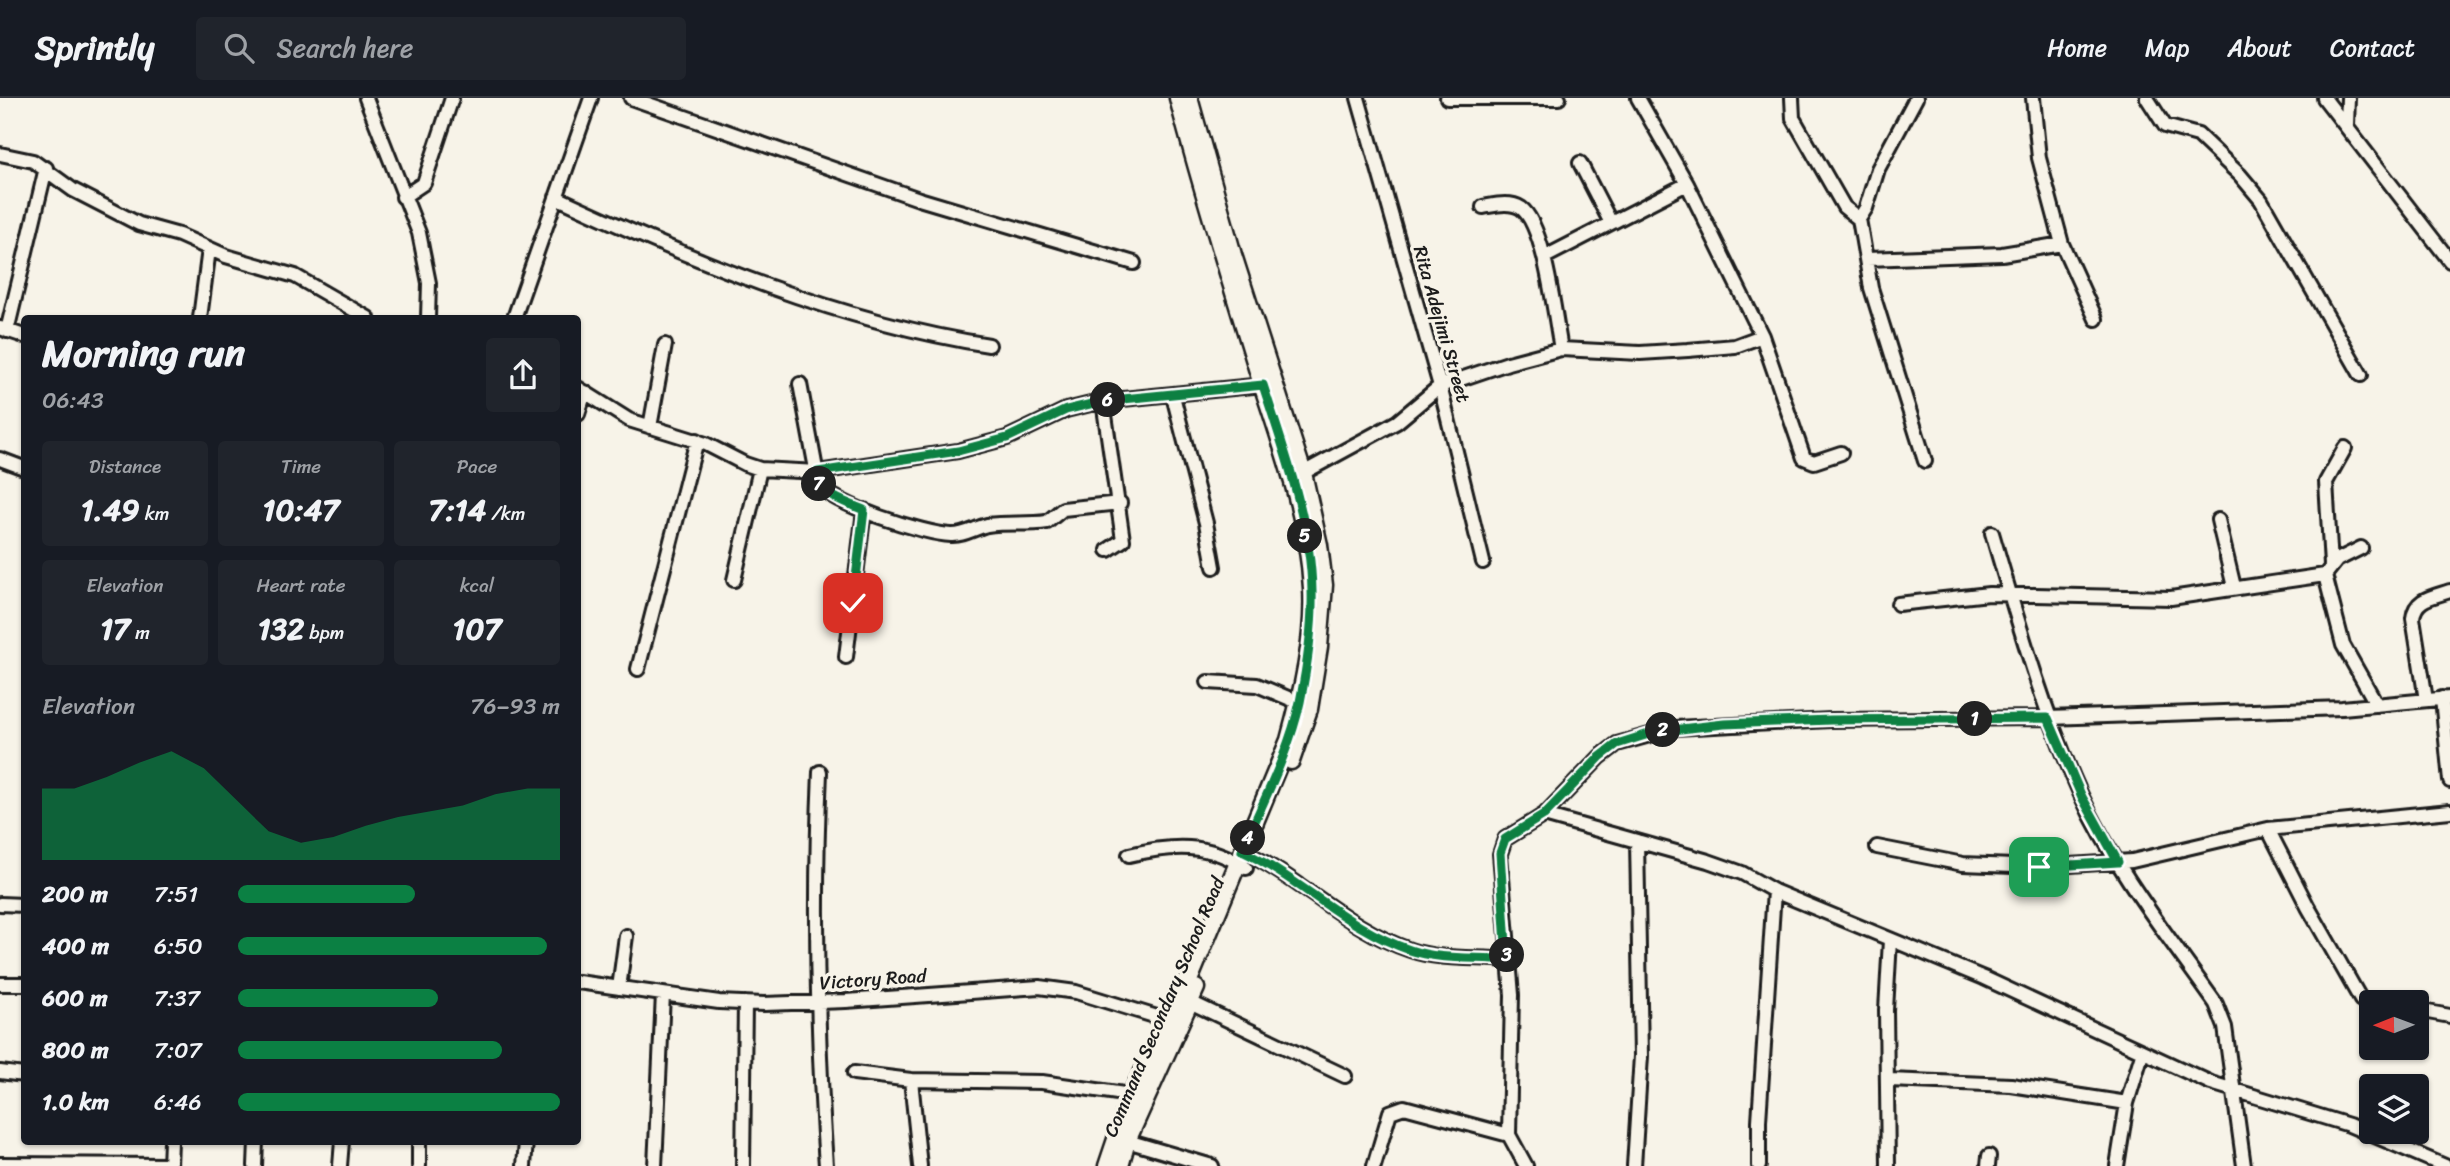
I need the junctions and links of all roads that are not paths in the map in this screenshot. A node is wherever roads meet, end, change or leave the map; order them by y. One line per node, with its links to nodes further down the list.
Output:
1 (366, 98): 22 (street)
2 (452, 98): 22 (street)
3 (592, 98): 23 (street)
4 (631, 98): 32 (street)
5 (1178, 98): 46 (main road)
6 (1189, 98): 51 (main road)
7 (1358, 98): 47 (street, Rita Adejimi Street)
8 (1447, 98): 9 (street)
9 (1559, 98)
10 (1638, 98): 21 (street)
11 (1792, 98): 25 (street)
12 (1916, 98): 25 (street)
13 (2033, 98): 27 (street)
14 (2147, 98): 44 (street)
15 (2324, 98): 17 (street)
16 (2347, 98): 17 (street)
17 (2347, 125): 31 (street)
18 (0, 154): 20 (street)
19 (1580, 163): 26 (street)
20 (46, 167): 28 (street); 38 (street)
21 (1687, 184): 26 (street); 40 (street)
22 (403, 197): 35 (street)
23 (556, 197): 36 (street); 42 (street)
24 (1483, 207): 29 (street)
25 (1859, 219): 30 (street)
26 (1610, 221): 29 (street)
27 (2062, 244): 30 (street); 37 (street)
28 (209, 249): 33 (street); 34 (street)
29 (1545, 257): 43 (street)
30 (1867, 259): 57 (street)
31 (2450, 261)
32 (1134, 263)
33 (344, 313)
34 (200, 315)
35 (428, 315)
36 (515, 315)
37 (2096, 319)
38 (4, 329): 39 (street)
39 (21, 336)
40 (1762, 336): 43 (street); 55 (street)
41 (665, 345): 52 (street)
42 (989, 345)
43 (1561, 349): 47 (street)
44 (2361, 375)
45 (800, 384): 60 (street)
46 (1263, 385): 49 (street); 51 (main road)
47 (1440, 386): 61 (street); 68 (street, Rita Adejimi Street)
48 (581, 390): 52 (street)
49 (1173, 396): 50 (street); 69 (street)
50 (1103, 401): 60 (street); 62 (street)
51 (1275, 403): 61 (main road); 82 (main road)
52 (650, 427): 53 (street)
53 (697, 440): 59 (street); 77 (street)
54 (2345, 448): 70 (street)
55 (1841, 453)
56 (0, 460): 58 (street)
57 (1925, 461)
58 (21, 467)
59 (760, 469): 60 (street); 71 (street)
60 (818, 472): 63 (street)
61 (1303, 473): 82 (main road)
62 (1120, 503): 63 (street); 67 (street)
63 (864, 510): 76 (street)
64 (2218, 520): 72 (street)
65 (1992, 533): 74 (street)
66 (2361, 548): 70 (street)
67 (1108, 550)
68 (1483, 562)
69 (1214, 567)
70 (2328, 570): 72 (street); 81 (street)
71 (734, 580)
72 (2234, 587): 74 (street)
73 (2450, 591): 80 (street)
74 (2009, 595): 75 (street); 83 (street)
75 (1898, 604)
76 (846, 656)
77 (638, 669)
78 (1208, 682): 82 (street)
79 (2446, 698): 80 (street); 85 (street)
80 (2426, 700): 81 (street)
81 (2377, 705): 83 (street)
82 (1301, 710): 92 (main road, Command Secondary School Road)
83 (2048, 718): 87 (street); 93 (street)
84 (820, 772): 106 (street)
85 (2450, 781)
86 (2450, 811): 88 (street)
87 (1544, 815): 89 (street); 99 (street)
88 (2268, 829): 93 (street); 105 (street)
89 (1637, 841): 94 (street); 145 (street)
90 (1877, 847): 93 (street)
91 (1129, 855): 92 (street)
92 (1244, 859): 99 (street); 107 (main road, Command Secondary School Road); 112 (main road, Command Secondary School Road)
93 (2118, 862): 120 (street)
94 (1774, 891): 98 (street); 146 (street)
95 (0, 904): 96 (street)
96 (21, 905)
97 (626, 936): 103 (street)
98 (1890, 940): 113 (street); 119 (street)
99 (1507, 960): 123 (street)
100 (581, 982): 103 (street, Victory Road)
101 (0, 984): 102 (street)
102 (21, 984)
103 (619, 988): 104 (street, Victory Road)
104 (663, 993): 108 (street, Victory Road); 136 (street)
105 (2359, 996)
106 (817, 1002): 108 (street, Victory Road); 112 (street, Victory Road); 138 (street)
107 (1190, 1002): 117 (street); 124 (main road, Command Secondary School Road)
108 (745, 1003): 137 (street)
109 (2450, 1009): 111 (street)
110 (2429, 1012): 111 (street)
111 (2450, 1016)
112 (1167, 1020): 121 (main road, Command Secondary School Road)
113 (2142, 1054): 120 (street); 122 (street)
114 (0, 1072): 116 (street)
115 (854, 1073): 118 (street)
116 (21, 1076)
117 (1345, 1076)
118 (911, 1080): 121 (street); 139 (street)
119 (1889, 1080): 122 (street); 147 (street)
120 (2236, 1092): 149 (street); 150 (street)
121 (1131, 1095): 140 (main road, Command Secondary School Road)
122 (2127, 1103): 148 (street)
123 (1509, 1135): 143 (street); 144 (street)
124 (1127, 1141): 141 (main road, Command Secondary School Road); 142 (street)
125 (171, 1145): 131 (street)
126 (256, 1145): 132 (street)
127 (342, 1145): 133 (street)
128 (419, 1145): 134 (street)
129 (526, 1145): 135 (street)
130 (0, 1164): 131 (street)
131 (170, 1166)
132 (255, 1166)
133 (340, 1166)
134 (419, 1166)
135 (524, 1166)
136 (655, 1166)
137 (743, 1166)
138 (826, 1166)
139 (920, 1166)
140 (1107, 1166)
141 (1120, 1166)
142 (1212, 1166)
143 (1374, 1166)
144 (1526, 1166)
145 (1634, 1166)
146 (1759, 1166)
147 (1888, 1166)
148 (2117, 1166)
149 (2244, 1166)
150 (2445, 1166)

